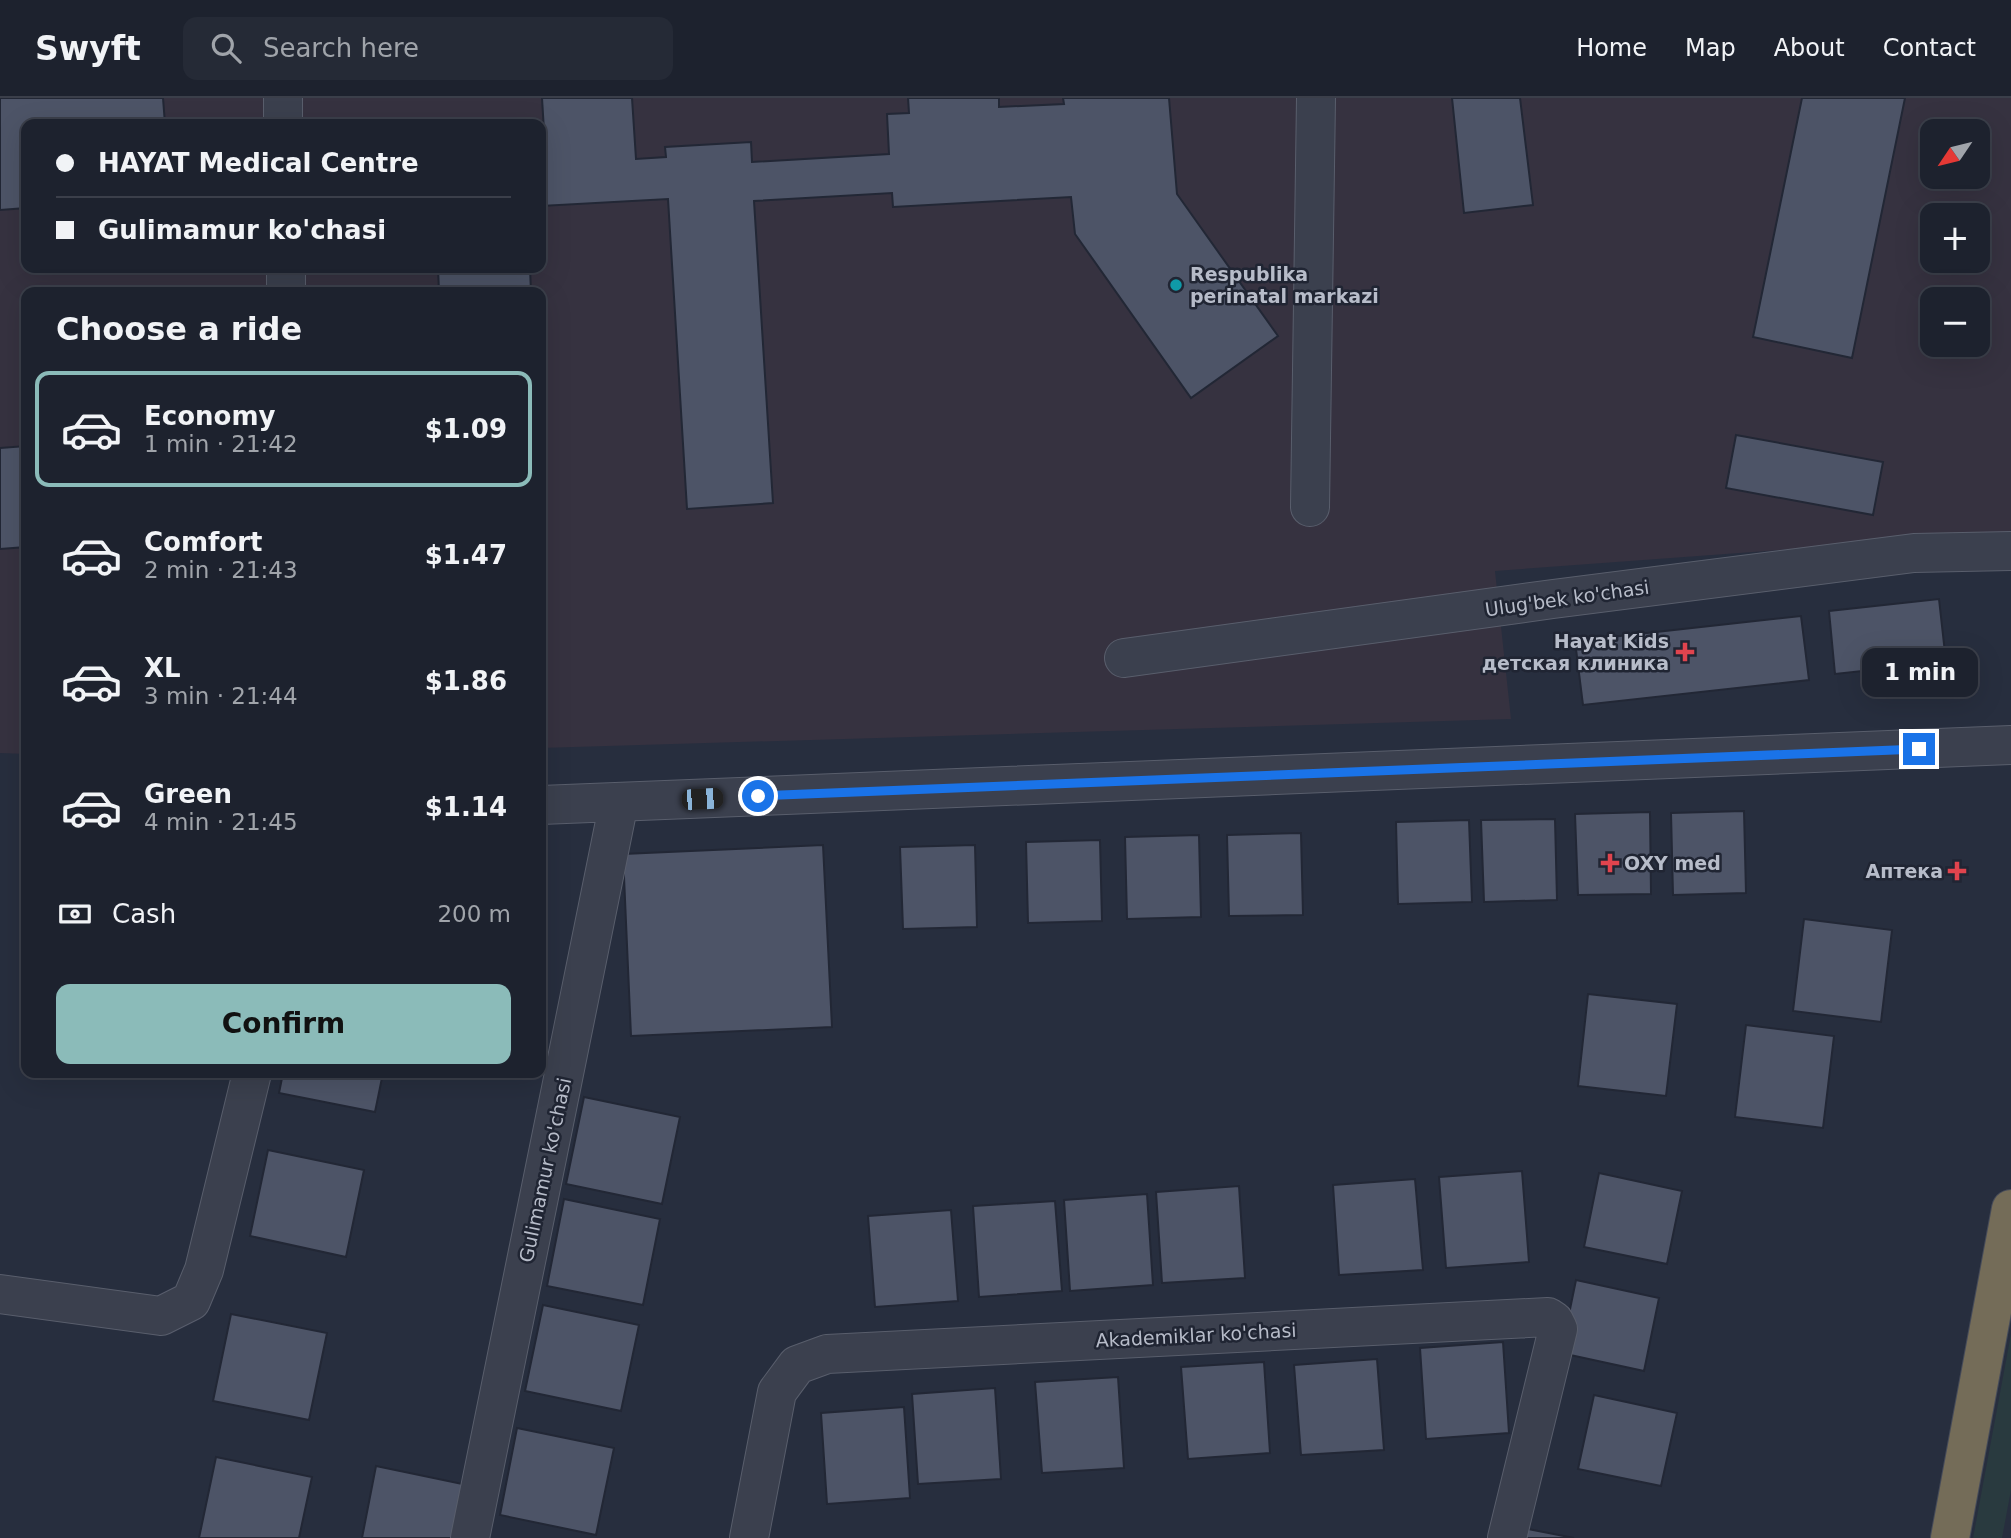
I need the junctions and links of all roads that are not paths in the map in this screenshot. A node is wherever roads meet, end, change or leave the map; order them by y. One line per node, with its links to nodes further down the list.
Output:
1 (283, 98): 3 (street)
2 (1316, 98): 4 (street)
3 (283, 119)
4 (1310, 507)
5 (2011, 551): 6 (street, Ulug'bek ko'chasi)
6 (1124, 659)
7 (2011, 745): 8 (street)
8 (620, 802): 9 (street); 13 (street, Gulimamur ko'chasi)
9 (546, 805)
10 (251, 1078): 12 (street)
11 (2011, 1209): 16 (highway)
12 (0, 1294)
13 (470, 1538)
14 (749, 1538): 15 (street, Akademiklar ko'chasi)
15 (1507, 1538)
16 (1950, 1538)

